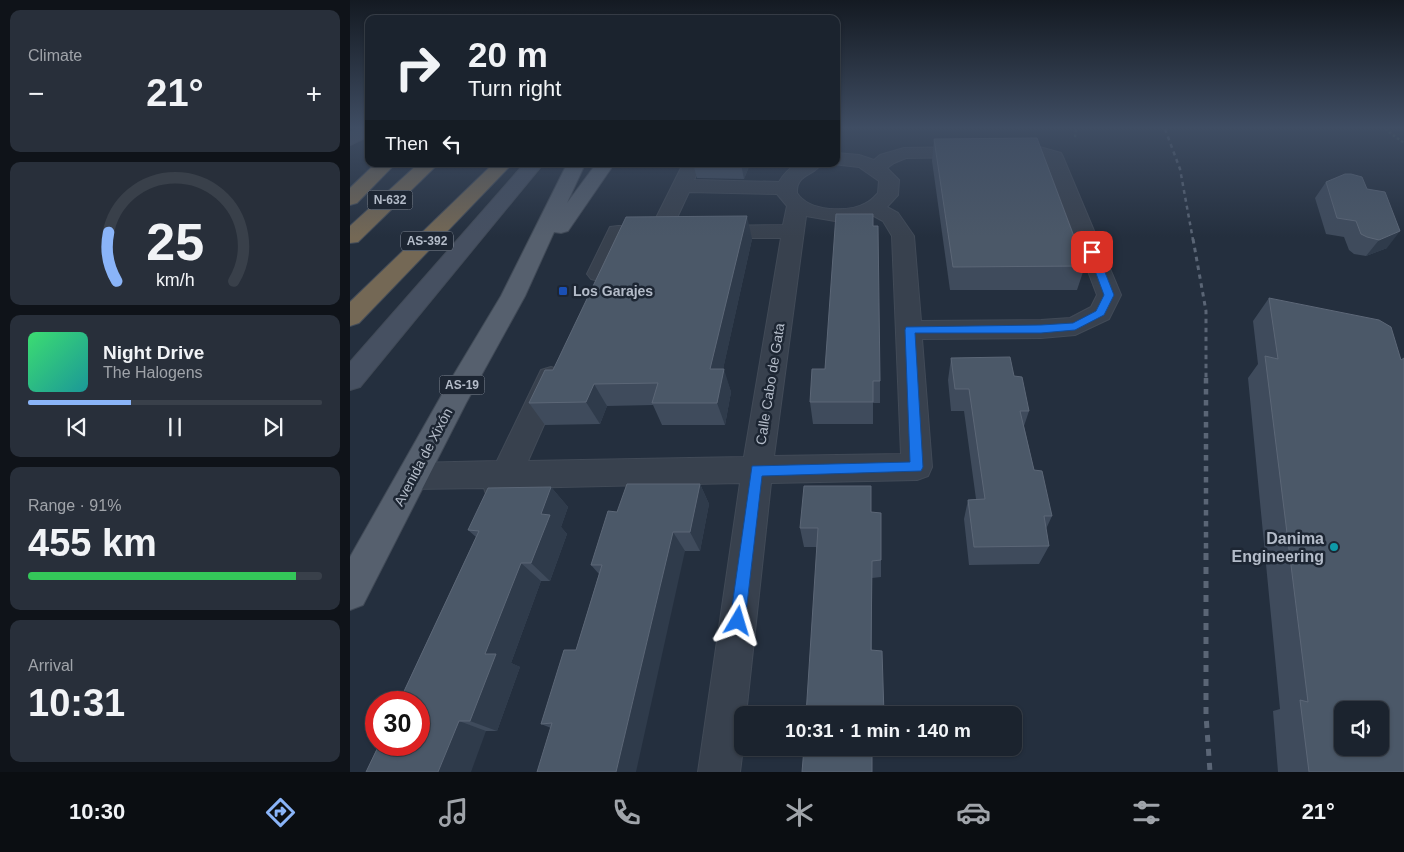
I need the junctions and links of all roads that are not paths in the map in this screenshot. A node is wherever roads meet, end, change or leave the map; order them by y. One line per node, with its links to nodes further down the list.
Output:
1 (872, 165): 12 (street)
2 (879, 165): 12 (street)
3 (1057, 165): 23 (street)
4 (383, 167): 15 (highway)
5 (426, 167): 19 (highway, N-632)
6 (500, 167): 22 (highway, AS-392)
7 (531, 167): 25 (main road)
8 (575, 167): 21 (main road, Avenida de Xixón / AS-19)
9 (603, 167): 21 (main road, Avenida de Xixón / AS-19)
10 (691, 167): 13 (street)
11 (803, 167): 14 (street)
12 (877, 167): 16 (street)
13 (682, 186): 14 (street); 18 (street)
14 (792, 197): 16 (street); 17 (street, Calle Cabo de Gata)
15 (350, 199)
16 (873, 208): 23 (street)
17 (793, 231): 18 (street); 26 (street, Calle Cabo de Gata)
18 (676, 232): 20 (street)
19 (350, 237)
20 (589, 295)
21 (513, 296): 28 (main road, Avenida de Xixón / AS-19)
22 (350, 317)
23 (910, 330): 26 (street)
24 (564, 349): 27 (street)
25 (350, 380)
26 (757, 470): 27 (street); 31 (street, Calle Cabo de Gata)
27 (506, 475): 28 (street); 29 (street)
28 (413, 476): 30 (main road, Avenida de Xixón / AS-19)
29 (485, 519)
30 (350, 592)
31 (719, 772)

